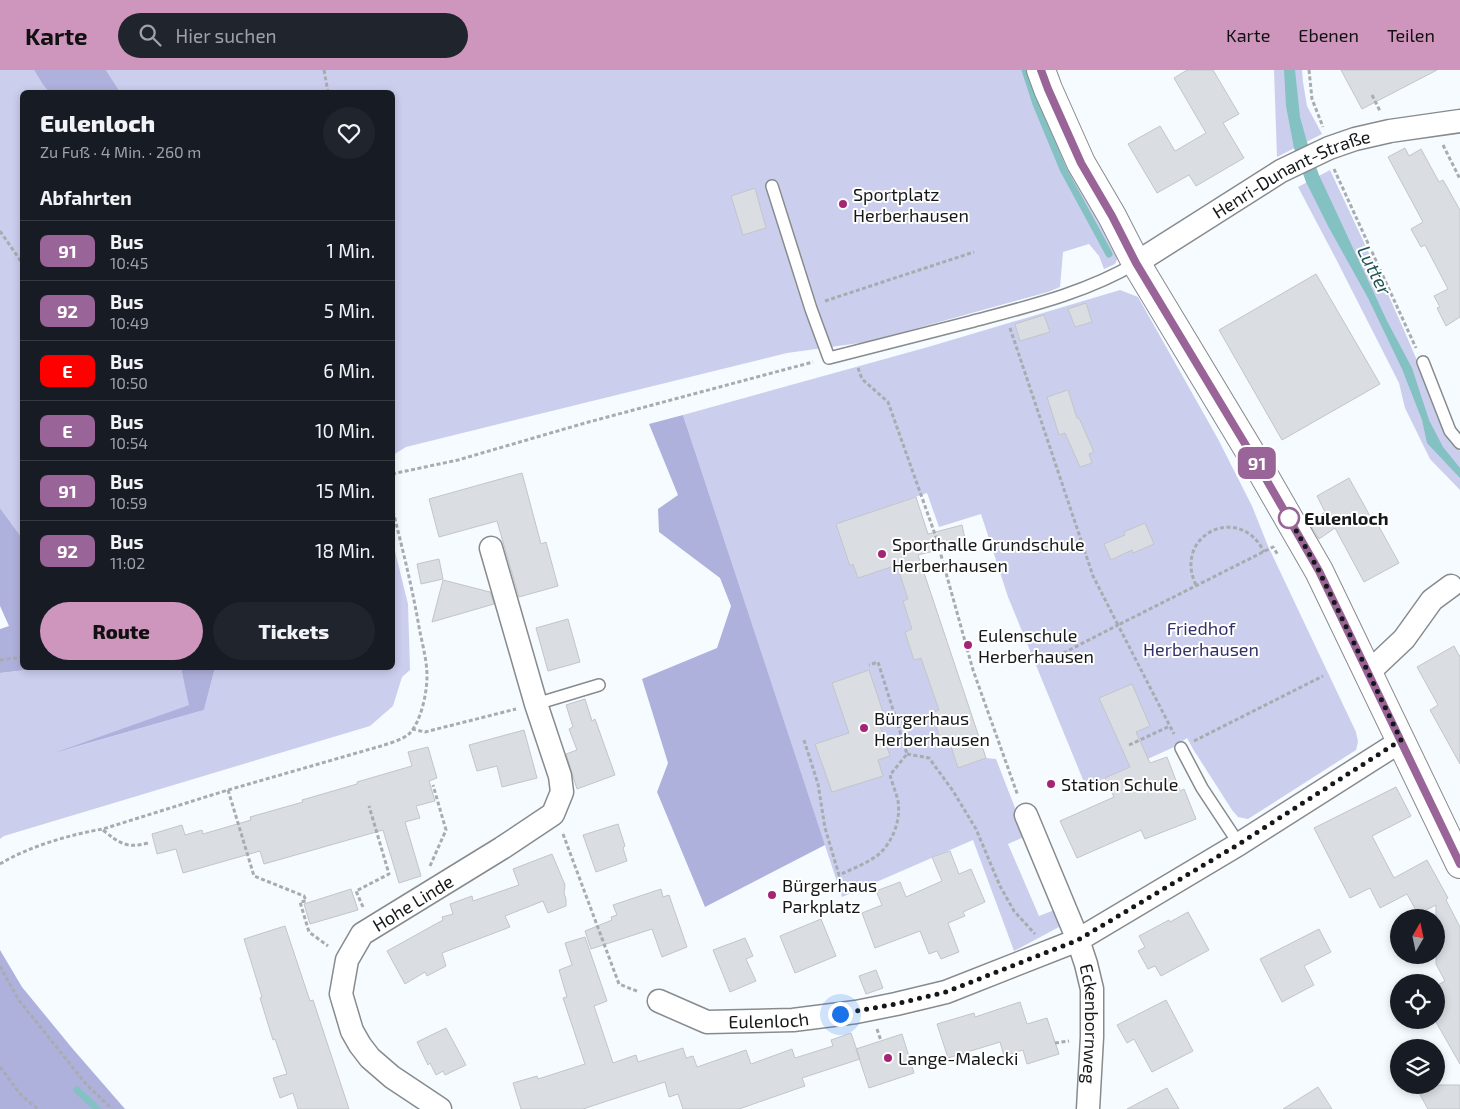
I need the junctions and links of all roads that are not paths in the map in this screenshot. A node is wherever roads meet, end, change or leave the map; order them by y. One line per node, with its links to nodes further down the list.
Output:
1 (1041, 70): 4 (street)
2 (1460, 121): 4 (street, Henri-Dunant-Straße)
3 (772, 186): 4 (lane)
4 (1136, 263): 9 (street)
5 (1423, 362): 6 (lane)
6 (1460, 443)
7 (491, 548): 11 (street, Hohe Linde)
8 (1451, 586): 9 (street)
9 (1368, 673): 12 (street)
10 (599, 685): 11 (lane)
11 (536, 704): 19 (street, Hohe Linde)
12 (1401, 740): 15 (street, Eulenloch); 16 (street)
13 (1181, 748): 15 (lane)
14 (1026, 815): 17 (street)
15 (1239, 844): 17 (street, Eulenloch)
16 (1460, 864)
17 (1078, 940): 18 (street, Eulenloch); 20 (street, Eckenbornweg)
18 (659, 1001)
19 (440, 1109)
20 (1088, 1109)

